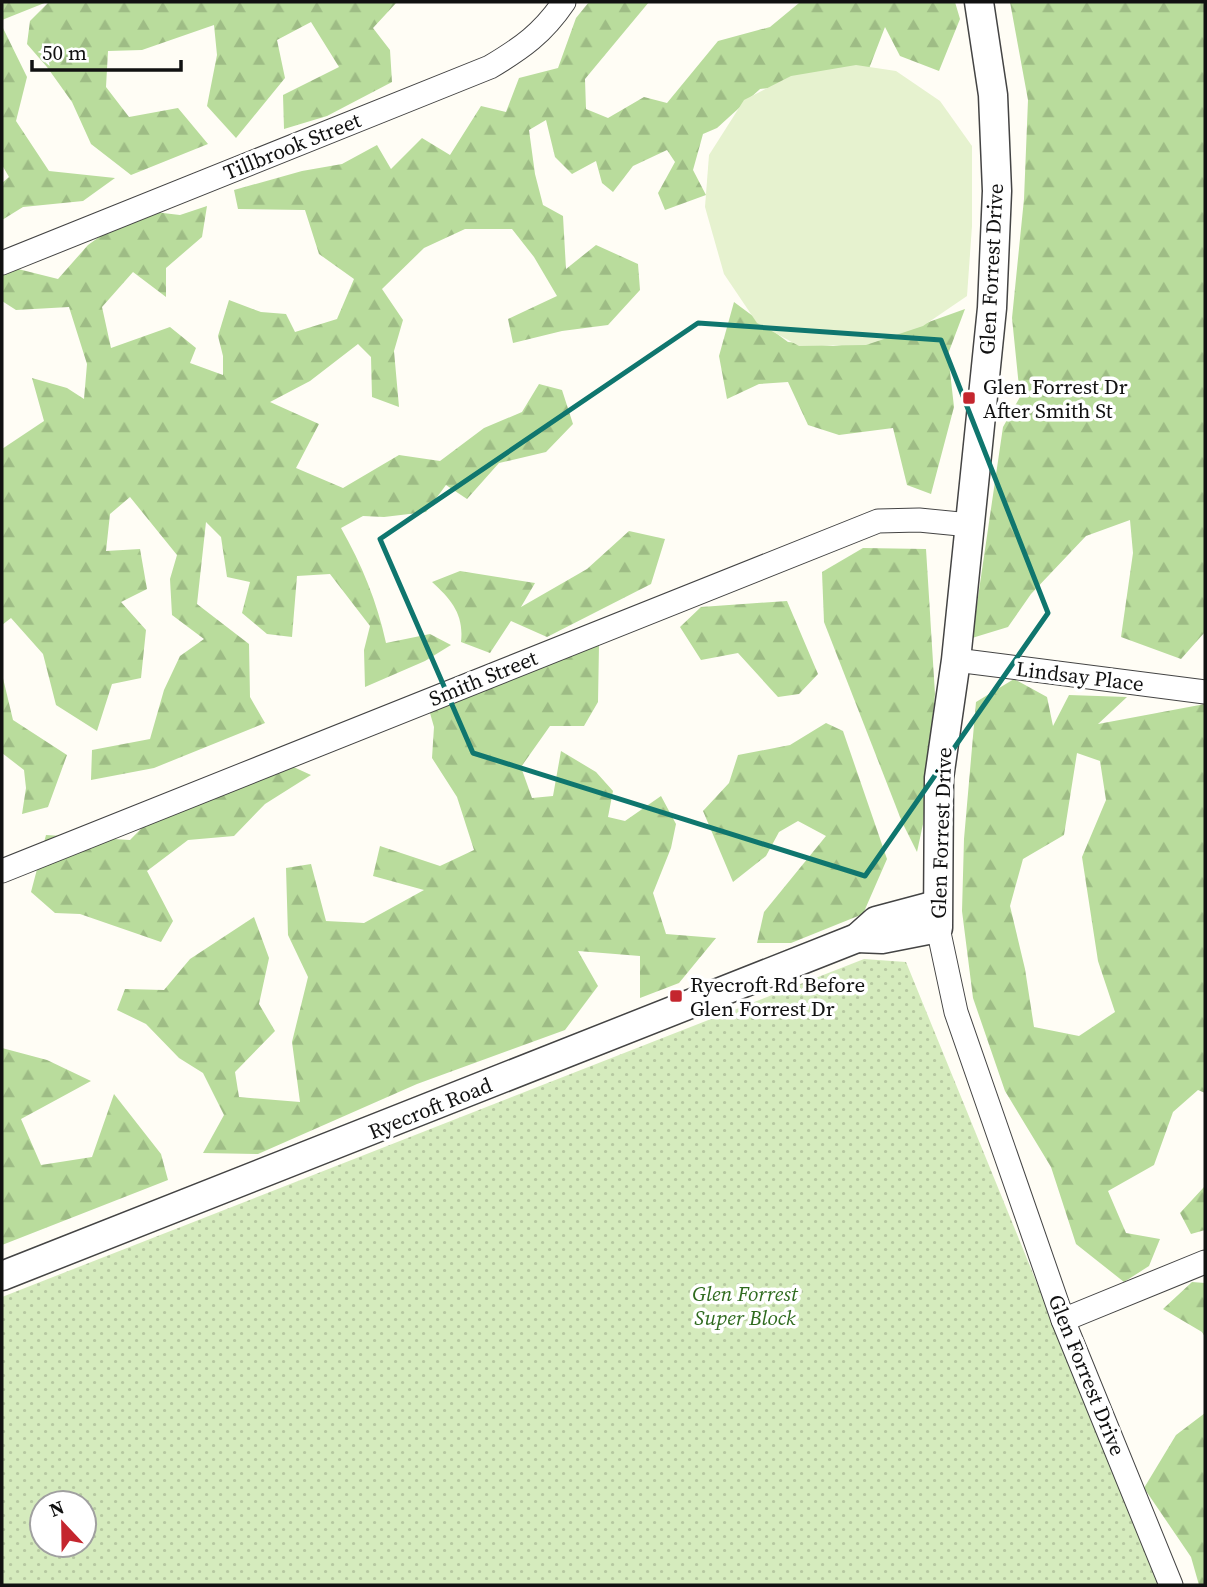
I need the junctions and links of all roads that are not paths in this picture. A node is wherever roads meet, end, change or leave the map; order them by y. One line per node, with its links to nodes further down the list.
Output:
1 (564, 2): 3 (street, Tillbrook Street)
2 (979, 2): 4 (street, Glen Forrest Drive)
3 (2, 263)
4 (970, 526): 5 (street, Glen Forrest Drive); 7 (street, Smith Street)
5 (956, 660): 6 (street, Lindsay Place); 8 (street, Glen Forrest Drive)
6 (1205, 692)
7 (2, 871)
8 (937, 916): 10 (street, Ryecroft Road); 11 (street, Glen Forrest Drive)
9 (1205, 1262): 11 (street)
10 (2, 1276)
11 (1063, 1320): 12 (street, Glen Forrest Drive)
12 (1171, 1585)

